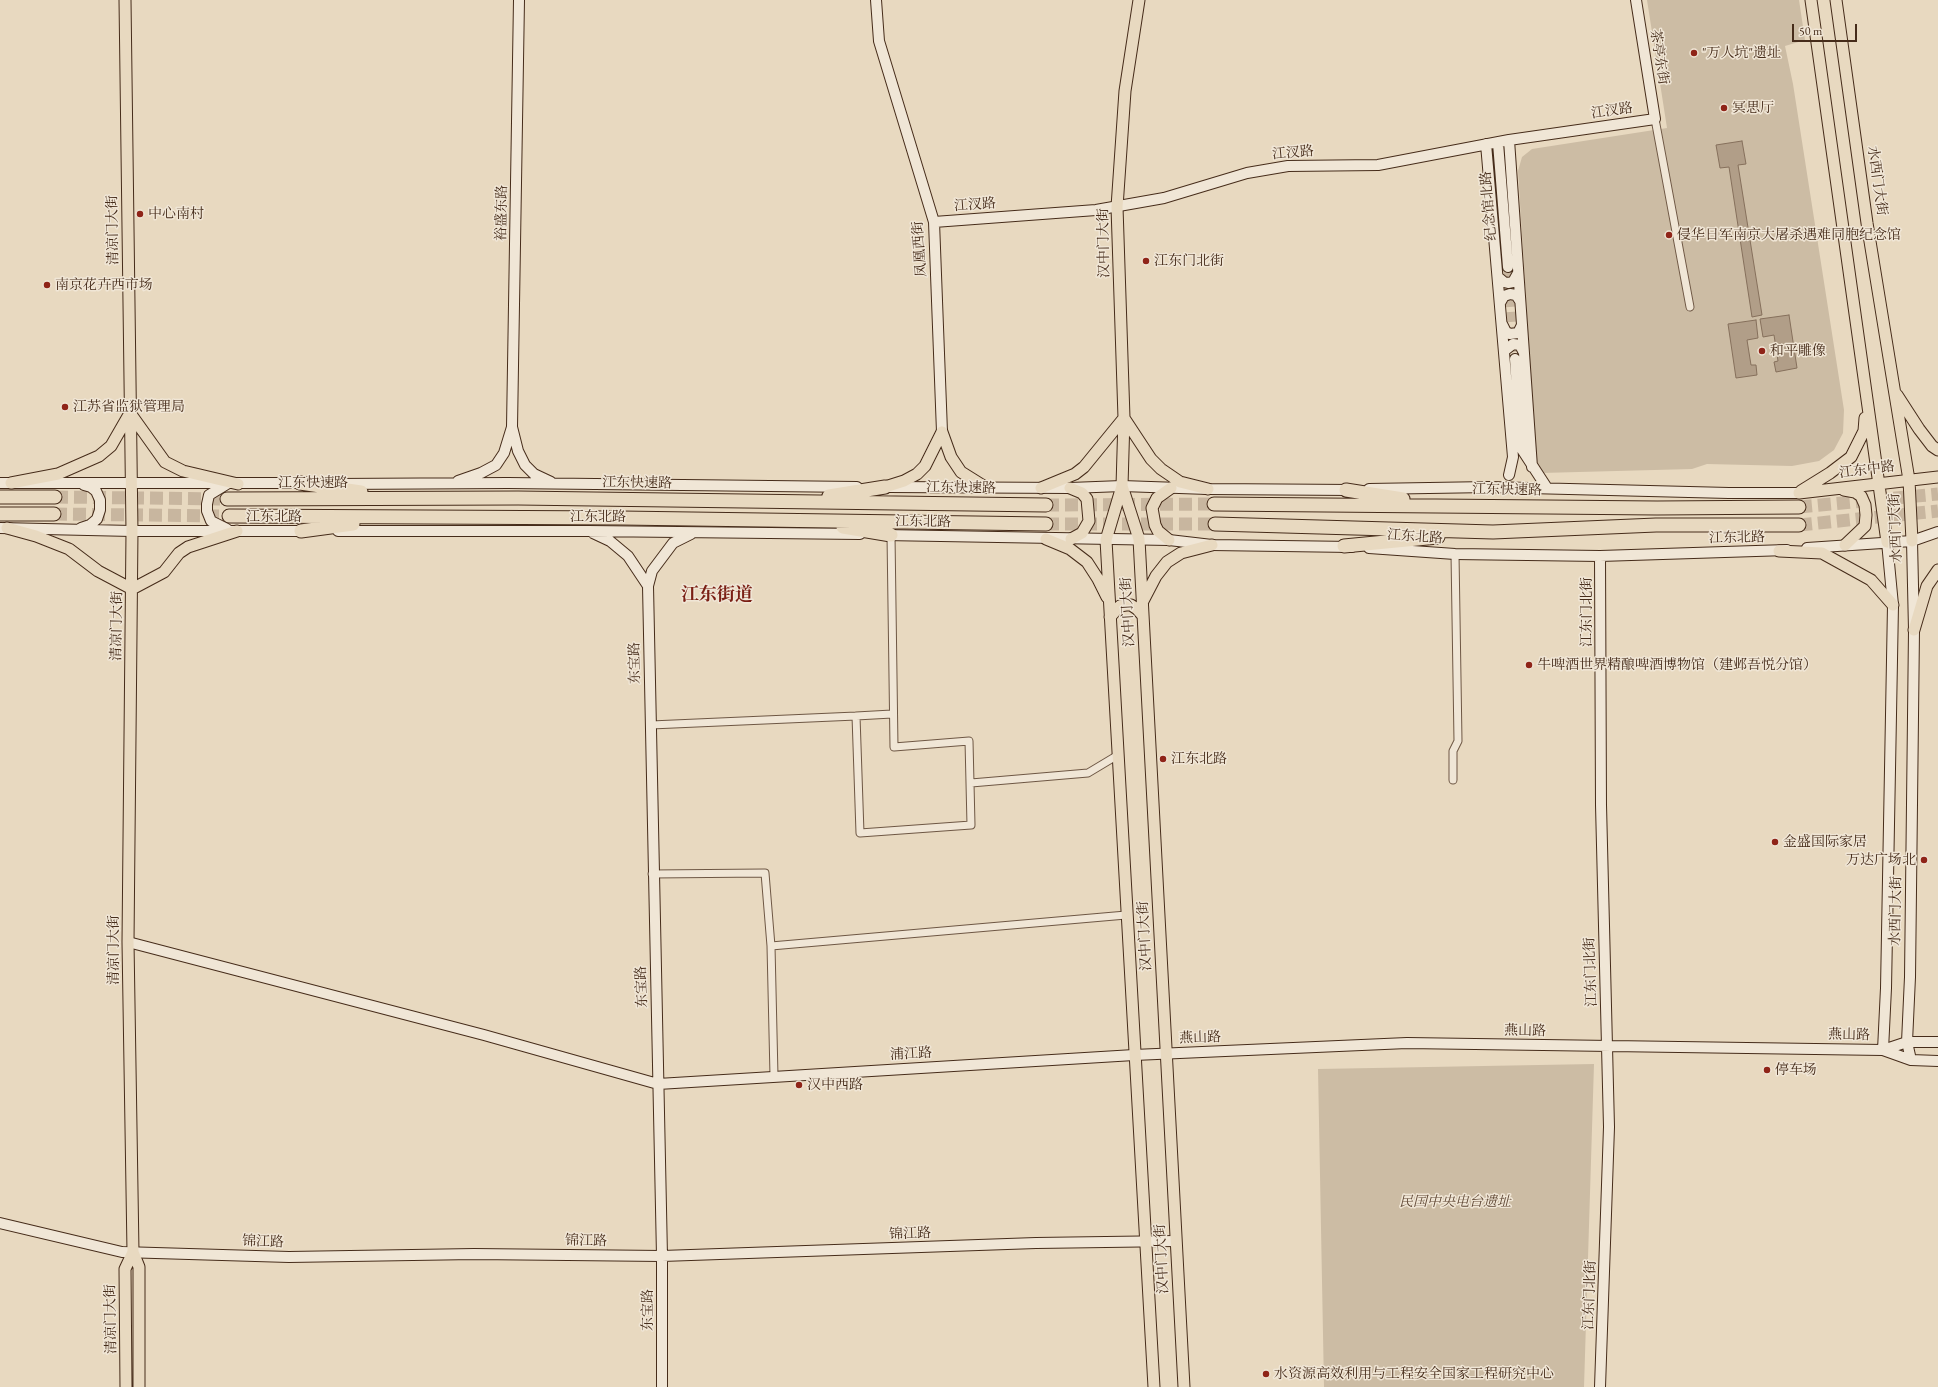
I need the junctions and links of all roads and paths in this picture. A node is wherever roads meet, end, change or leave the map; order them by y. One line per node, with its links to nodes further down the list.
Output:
1 (125, 0): 27 (main road, 清凉门大街)
2 (520, 0): 29 (street, 裕盛东路)
3 (876, 0): 13 (street, 凤凰西街)
4 (1139, 0): 12 (main road, 汉中门大街)
5 (1636, 0): 8 (street, 茶亭东街)
6 (1811, 0): 26 (main road, 水西门大街)
7 (1836, 0): 25 (main road, 水西门大街)
8 (1655, 119): 9 (street, 江汊路); 19 (street)
9 (1509, 140): 10 (street, 江汊路); 15 (street)
10 (1498, 143): 11 (street, 江汊路); 14 (street, 纪念馆北路)
11 (1486, 144): 12 (street, 江汊路); 16 (street)
12 (1117, 207): 13 (street, 江汊路); 28 (main road, 汉中门大街)
13 (934, 222): 30 (street, 凤凰西街)
14 (1508, 267)
15 (1518, 273): 16 (street); 17 (street)
16 (1498, 277): 18 (street)
17 (1520, 301): 18 (street); 21 (street)
18 (1500, 303): 20 (street)
19 (1690, 307)
20 (1502, 324): 21 (street); 22 (street)
21 (1522, 325): 23 (street)
22 (1504, 351): 23 (street); 34 (street)
23 (1523, 351): 33 (street)
24 (1515, 359): 31 (street)
25 (1894, 391): 32 (main road); 36 (main road, 水西门大街)
26 (1867, 405): 44 (main road, 水西门大街); 56 (main road)
27 (130, 413): 38 (main road, 清凉门大街); 39 (main road); 40 (main road)
28 (1124, 418): 45 (main road, 汉中门大街); 49 (main road); 54 (main road)
29 (512, 427): 42 (street, 裕盛东路); 43 (street, 裕盛东路)
30 (942, 432): 47 (main road); 48 (main road)
31 (1521, 448): 33 (street); 34 (street)
32 (1938, 450)
33 (1532, 467): 52 (street)
34 (1509, 475): 46 (street)
35 (1938, 477): 36 (main road, 江东中路)
36 (1909, 480): 44 (main road, 江东中路); 89 (main road, 水西门大街)
37 (77, 483): 38 (street); 39 (street); 75 (street)
38 (132, 483): 40 (street); 76 (main road, 清凉门大街)
39 (6, 484)
40 (233, 484): 41 (street); 77 (street)
41 (300, 484): 42 (street); 59 (highway)
42 (448, 484): 43 (street)
43 (556, 484): 47 (street)
44 (1879, 484): 53 (main road, 江东中路); 90 (main road, 水西门大街)
45 (1122, 486): 50 (street); 51 (street); 86 (main road, 汉中门大街); 87 (main road, 汉中门大街)
46 (1489, 486): 52 (street); 55 (street)
47 (885, 487): 48 (street); 61 (highway)
48 (985, 487): 49 (street)
49 (1041, 488): 50 (street)
50 (1070, 488): 85 (main road)
51 (1171, 488): 54 (street); 88 (main road)
52 (1547, 488): 56 (street)
53 (1838, 488): 56 (main road, 江东中路); 92 (main road)
54 (1208, 489): 55 (street)
55 (1346, 490): 64 (highway)
56 (1799, 493)
57 (0, 497): 58 (highway)
58 (55, 497)
59 (406, 498): 60 (highway, 江东快速路); 61 (highway, 江东快速路)
60 (227, 499)
61 (792, 501): 63 (highway, 江东快速路)
62 (1214, 504): 64 (highway, 江东快速路)
63 (1046, 505)
64 (1448, 506): 65 (highway, 江东快速路)
65 (1799, 507)
66 (0, 514): 67 (highway)
67 (54, 514)
68 (229, 516): 69 (highway)
69 (407, 517): 70 (highway); 78 (highway)
70 (791, 520): 71 (highway); 83 (highway)
71 (1046, 524)
72 (1215, 524): 80 (highway)
73 (1799, 525): 80 (highway)
74 (4, 528): 75 (street, 江东北路); 99 (main road)
75 (77, 530): 76 (street, 江东北路)
76 (132, 531): 77 (street, 江东北路); 99 (main road, 清凉门大街)
77 (234, 531): 78 (street, 江东北路); 99 (main road)
78 (301, 531): 79 (street, 江东北路)
79 (588, 531): 82 (street, 江东北路); 98 (street)
80 (1493, 532): 93 (highway)
81 (1938, 532): 89 (street, 江东北路)
82 (693, 533): 83 (street, 江东北路); 98 (street)
83 (891, 535): 84 (street, 江东北路); 106 (street)
84 (1046, 539): 85 (street, 江东北路); 101 (main road)
85 (1071, 539): 87 (street, 江东北路)
86 (1139, 539): 87 (street, 江东北路); 88 (street, 江东北路); 100 (main road, 汉中门大街)
87 (1106, 540): 101 (main road, 汉中门大街)
88 (1169, 540): 91 (street, 江东北路)
89 (1912, 541): 90 (street, 江东北路); 105 (street, 水西门大街)
90 (1887, 542): 92 (street, 江东北路); 102 (street, 水西门大街)
91 (1212, 545): 93 (street, 江东北路); 100 (main road)
92 (1845, 545): 94 (street, 江东北路)
93 (1344, 546): 95 (street, 江东北路)
94 (1779, 551): 96 (street, 江东北路); 102 (main road)
95 (1455, 554): 96 (street, 江东北路); 110 (street)
96 (1600, 556): 118 (street, 江东门北街)
97 (1938, 570): 105 (main road)
98 (648, 586): 108 (street, 东宝路)
99 (132, 589): 114 (main road, 清凉门大街)
100 (1142, 601): 103 (main road, 汉中门大街)
101 (1109, 602): 104 (main road, 汉中门大街)
102 (1893, 605): 119 (street, 水西门大街)
103 (1143, 616): 104 (main road); 120 (main road, 汉中门大街)
104 (1110, 617): 109 (main road, 汉中门大街)
105 (1914, 630): 116 (street, 水西门大街)
106 (892, 714): 107 (street); 111 (street)
107 (856, 716): 108 (street); 111 (street)
108 (651, 725): 112 (street, 东宝路)
109 (1118, 755): 111 (street); 113 (main road, 汉中门大街)
110 (1453, 780)
111 (971, 783)
112 (652, 874): 115 (street); 125 (street, 东宝路)
113 (1126, 914): 115 (street); 121 (main road, 汉中门大街)
114 (128, 942): 125 (street, 浦江路); 129 (main road, 清凉门大街)
115 (771, 946): 124 (street)
116 (1907, 1042): 117 (street, 燕山路); 119 (street, 燕山路); 122 (street, 水西门大街)
117 (1938, 1042)
118 (1607, 1046): 119 (street, 燕山路); 120 (street, 燕山路); 136 (street, 江东门北街)
119 (1883, 1050): 122 (street, 燕山路)
120 (1166, 1054): 121 (street, 浦江路); 127 (main road, 汉中门大街)
121 (1134, 1055): 124 (street, 浦江路); 128 (main road, 汉中门大街)
122 (1911, 1060): 123 (street, 燕山路)
123 (1938, 1061)
124 (774, 1076): 125 (street, 浦江路)
125 (658, 1084): 130 (street, 东宝路)
126 (0, 1223): 129 (street, 锦江路)
127 (1176, 1241): 128 (street, 锦江路); 135 (main road, 汉中门大街)
128 (1145, 1242): 130 (street, 锦江路); 134 (main road, 汉中门大街)
129 (133, 1252): 130 (street, 锦江路); 131 (main road, 清凉门大街); 132 (main road, 清凉门大街)
130 (662, 1256): 133 (street, 东宝路)
131 (126, 1387)
132 (139, 1387)
133 (662, 1387)
134 (1154, 1387)
135 (1184, 1387)
136 (1600, 1387)

